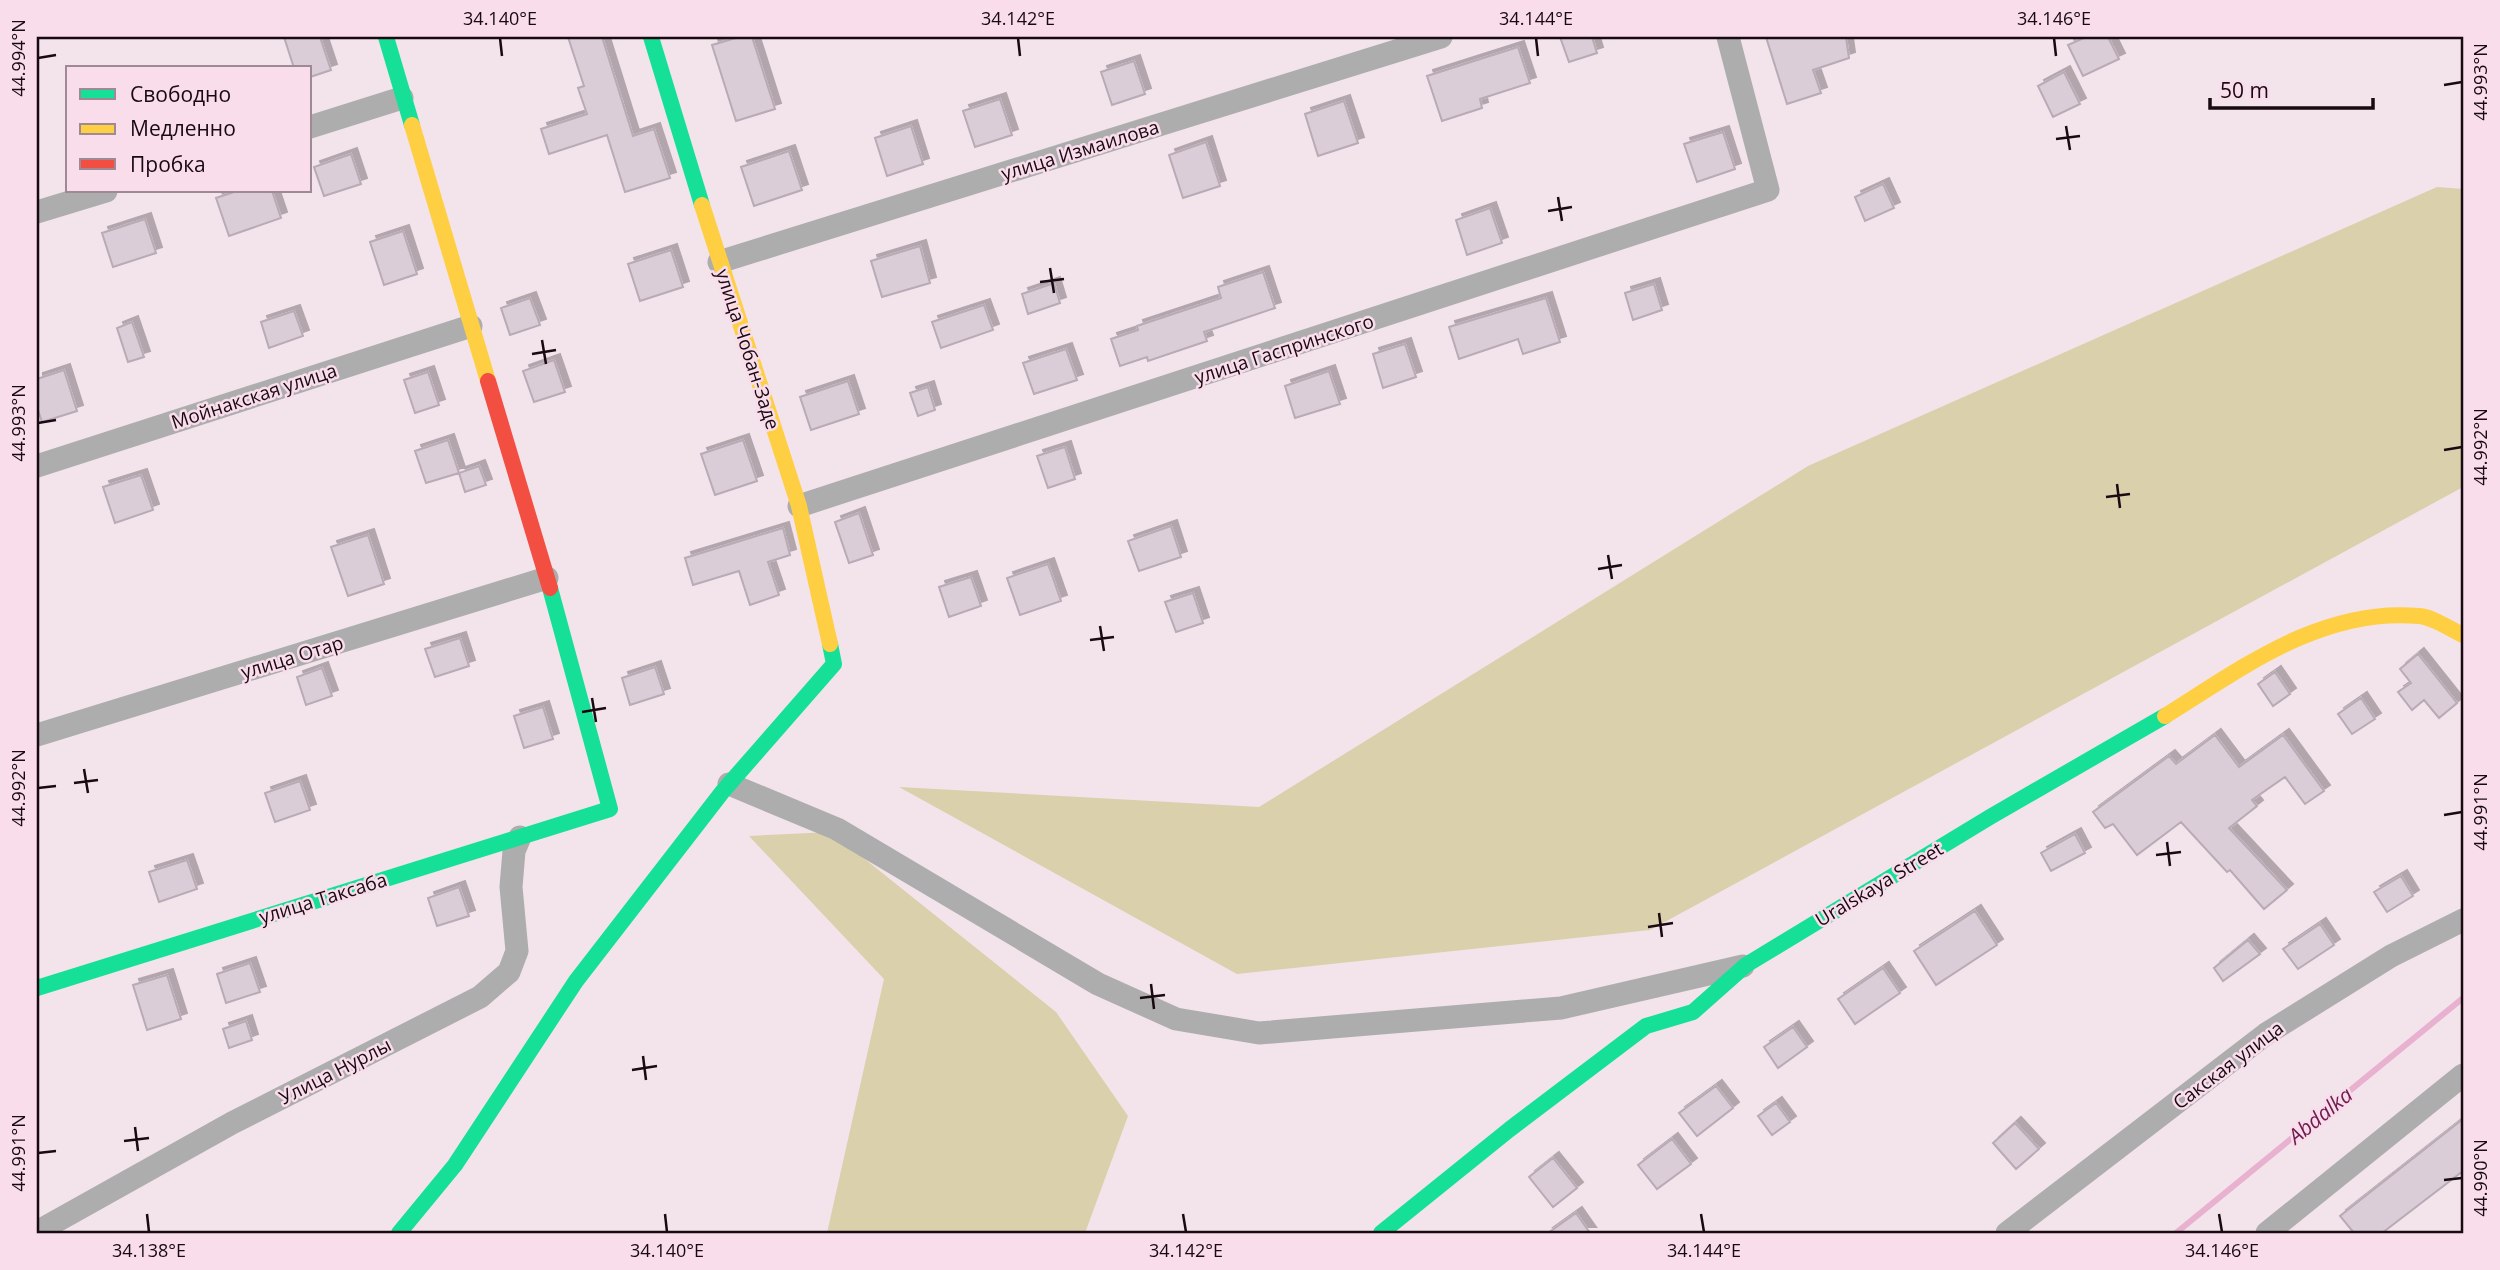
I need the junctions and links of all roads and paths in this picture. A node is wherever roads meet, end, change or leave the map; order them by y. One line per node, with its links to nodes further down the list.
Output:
1 (386, 37): 5 (street)
2 (651, 37): 9 (street, улица Чобан-Заде)
3 (1441, 37): 9 (street, улица Измаилова)
4 (1728, 37): 12 (street, улица Гаспринского)
5 (402, 98): 6 (street); 10 (street)
6 (312, 126)
7 (103, 192): 8 (street)
8 (37, 212)
9 (719, 262): 12 (street, улица Чобан-Заде)
10 (471, 326): 11 (street, Мойнакская улица); 13 (street)
11 (37, 466)
12 (799, 506): 16 (street, улица Чобан-Заде)
13 (547, 578): 15 (street, улица Отар); 17 (street, улица Таксаба)
14 (2463, 635): 19 (street, Uralskaya Street)
15 (37, 735)
16 (729, 784): 19 (street); 23 (street)
17 (520, 837): 20 (street, улица Таксаба); 22 (street, Улица Нурлы)
18 (2463, 920): 25 (street, Сакская улица)
19 (1746, 965): 24 (street, Uralskaya Street)
20 (37, 988)
21 (2463, 1075): 26 (street)
22 (37, 1232)
23 (399, 1233)
24 (1381, 1233)
25 (2007, 1233)
26 (2267, 1233)

